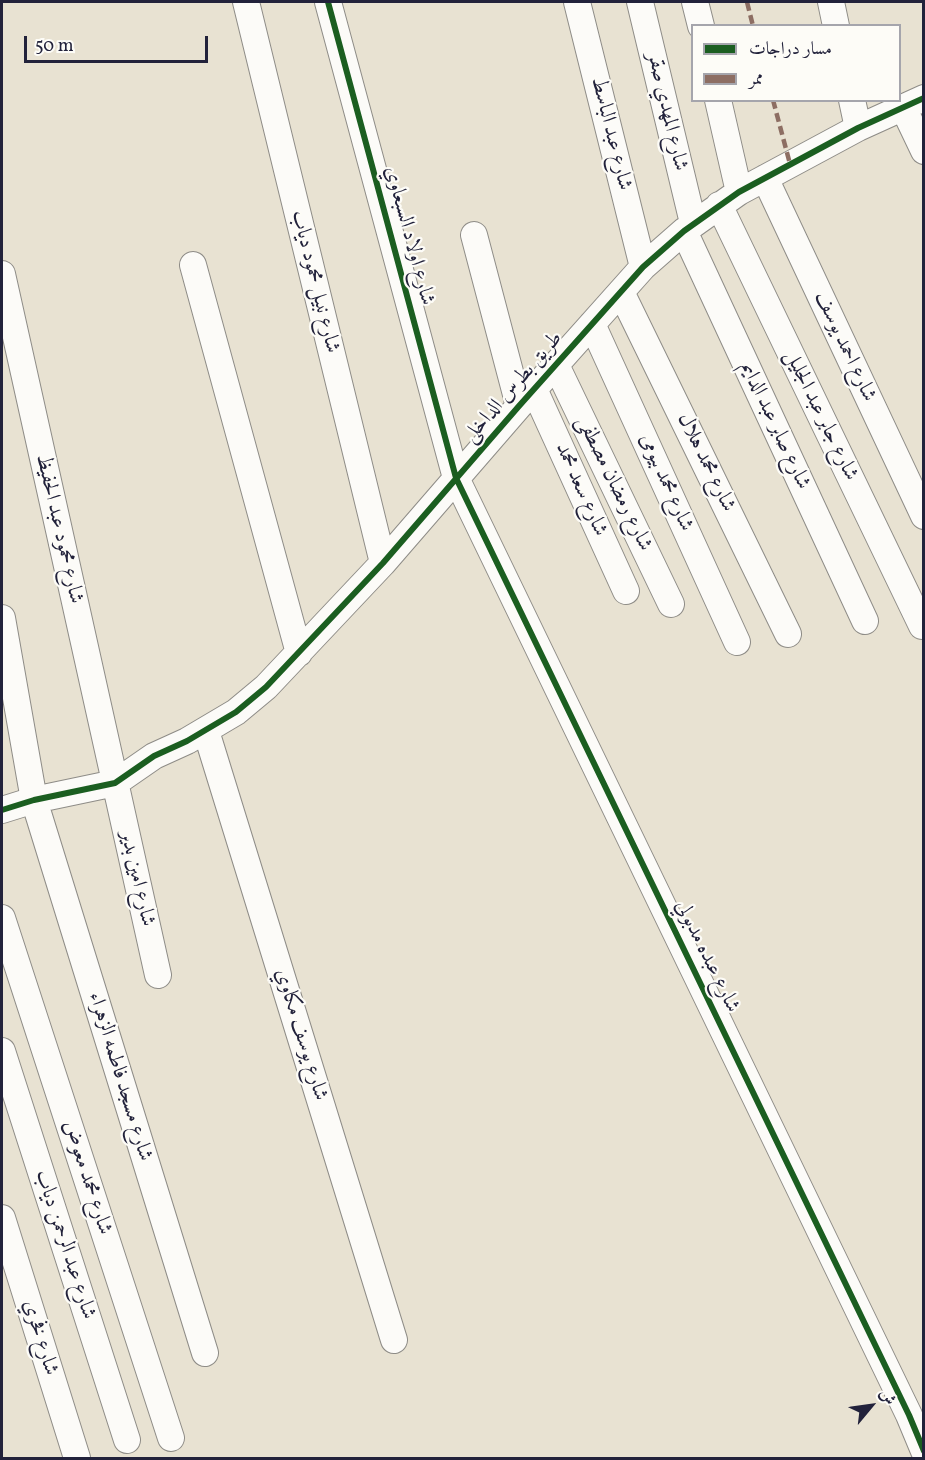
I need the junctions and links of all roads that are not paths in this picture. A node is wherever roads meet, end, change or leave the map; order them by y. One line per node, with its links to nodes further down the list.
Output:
1 (246, 2): 27 (street, شارع نبيل محمود دياب)
2 (328, 2): 25 (street, شارع اولاد السبعاوي)
3 (577, 2): 19 (street, شارع عبد الباسط)
4 (640, 2): 16 (street, شارع المهدي صقر)
5 (695, 2): 7 (street)
6 (831, 2): 8 (street)
7 (700, 24)
8 (836, 24)
9 (718, 102): 15 (street, شارع جابر عبد الجليل)
10 (852, 102): 12 (street)
11 (913, 103): 12 (street, طريق بطرس الداخلى); 13 (street)
12 (858, 129): 14 (street, طريق بطرس الداخلى)
13 (924, 151)
14 (765, 178): 15 (street, طريق بطرس الداخلى); 26 (street, شارع احمد يوسف)
15 (729, 199): 16 (street, طريق بطرس الداخلى); 32 (street, شارع جابر عبد الجليل)
16 (688, 227): 19 (street, طريق بطرس الداخلى); 31 (street, شارع صابر عبد الدايم)
17 (474, 235): 24 (street, شارع سعد محمد)
18 (193, 265): 35 (street)
19 (643, 267): 21 (street, طريق بطرس الداخلى)
20 (2, 274): 37 (street, شارع محمود عبد الحفيظ)
21 (621, 292): 22 (street, طريق بطرس الداخلى); 33 (street, شارع محمد هلال)
22 (592, 324): 23 (street, طريق بطرس الداخلى); 34 (street, شارع محمد بيومى)
23 (556, 365): 24 (street, طريق بطرس الداخلى); 29 (street, شارع رمضان مصطفى)
24 (526, 398): 25 (street, طريق بطرس الداخلى); 28 (street, شارع سعد محمد)
25 (456, 478): 27 (street, طريق بطرس الداخلى); 48 (street, شارع عبده مدبولي)
26 (924, 516)
27 (383, 563): 35 (street, طريق بطرس الداخلى)
28 (626, 591)
29 (671, 604)
30 (2, 618): 38 (street, شارع مسجد فاطمه الزهراء)
31 (865, 621)
32 (922, 626)
33 (788, 634)
34 (737, 642)
35 (299, 653): 36 (street, طريق بطرس الداخلى)
36 (206, 731): 37 (street, طريق بطرس الداخلى); 44 (street, شارع يوسف مكاوي)
37 (115, 783): 38 (street, طريق بطرس الداخلى); 41 (street, شارع امين بدير)
38 (34, 800): 39 (street, طريق بطرس الداخلى); 45 (street, شارع مسجد فاطمه الزهراء)
39 (2, 810)
40 (2, 918): 46 (street, شارع محمد معوض)
41 (158, 975)
42 (2, 1051): 47 (street, شارع عبد الرحمن دياب)
43 (2, 1218): 49 (street, شارع فخري)
44 (394, 1340)
45 (204, 1353)
46 (171, 1438)
47 (127, 1440)
48 (924, 1451)
49 (77, 1458)

